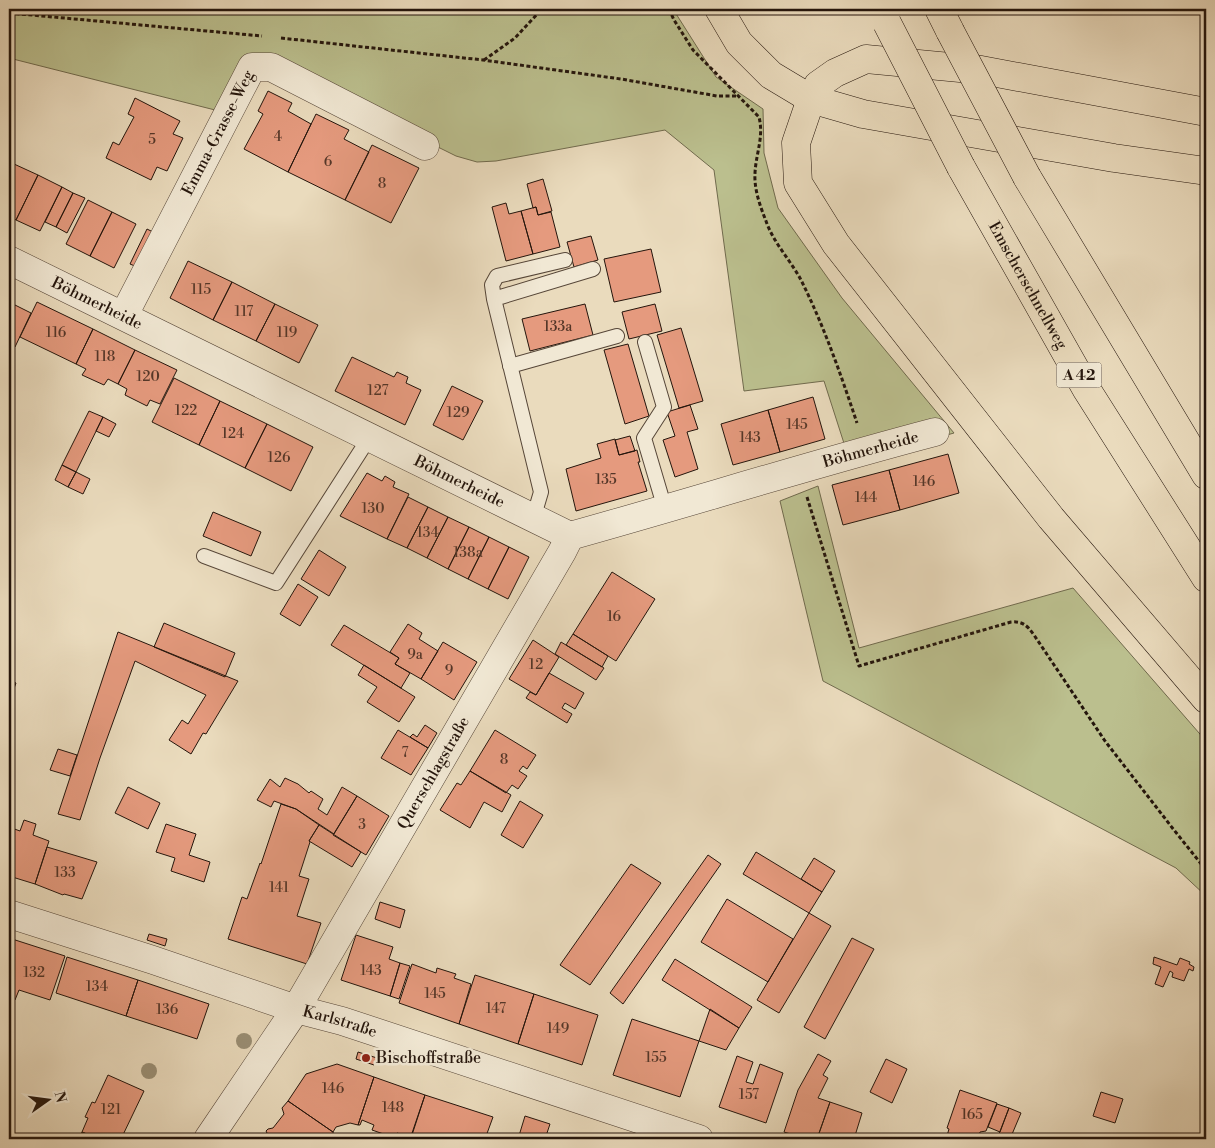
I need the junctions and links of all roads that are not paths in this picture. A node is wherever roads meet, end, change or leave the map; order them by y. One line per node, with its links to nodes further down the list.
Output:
1 (719, 9): 5 (highway)
2 (884, 16): 25 (highway, Emscherschnellweg / A 42, bridge)
3 (944, 20): 20 (highway, bridge)
4 (1206, 96): 6 (highway)
5 (811, 99): 6 (highway); 9 (highway); 26 (highway)
6 (1173, 107): 7 (highway)
7 (1206, 112)
8 (425, 146): 14 (street, Emma-Grasse-Weg)
9 (1206, 171)
10 (9, 260): 14 (street, Böhmerheide)
11 (565, 260): 13 (lane)
12 (593, 269): 13 (lane)
13 (494, 299): 17 (lane)
14 (124, 316): 19 (street, Böhmerheide)
15 (617, 336): 17 (lane)
16 (645, 342): 21 (lane)
17 (510, 366): 22 (lane)
18 (935, 432): 21 (street, Böhmerheide)
19 (369, 438): 22 (street, Böhmerheide); 24 (lane)
20 (1206, 476)
21 (665, 509): 23 (street, Böhmerheide)
22 (534, 519): 23 (street, Böhmerheide)
23 (570, 536): 28 (street, Querschlagstraße)
24 (204, 556)
25 (1206, 578)
26 (1206, 699)
27 (9, 914): 28 (street, Karlstraße)
28 (296, 1009): 29 (street); 30 (street, Karlstraße)
29 (208, 1139)
30 (699, 1139)

